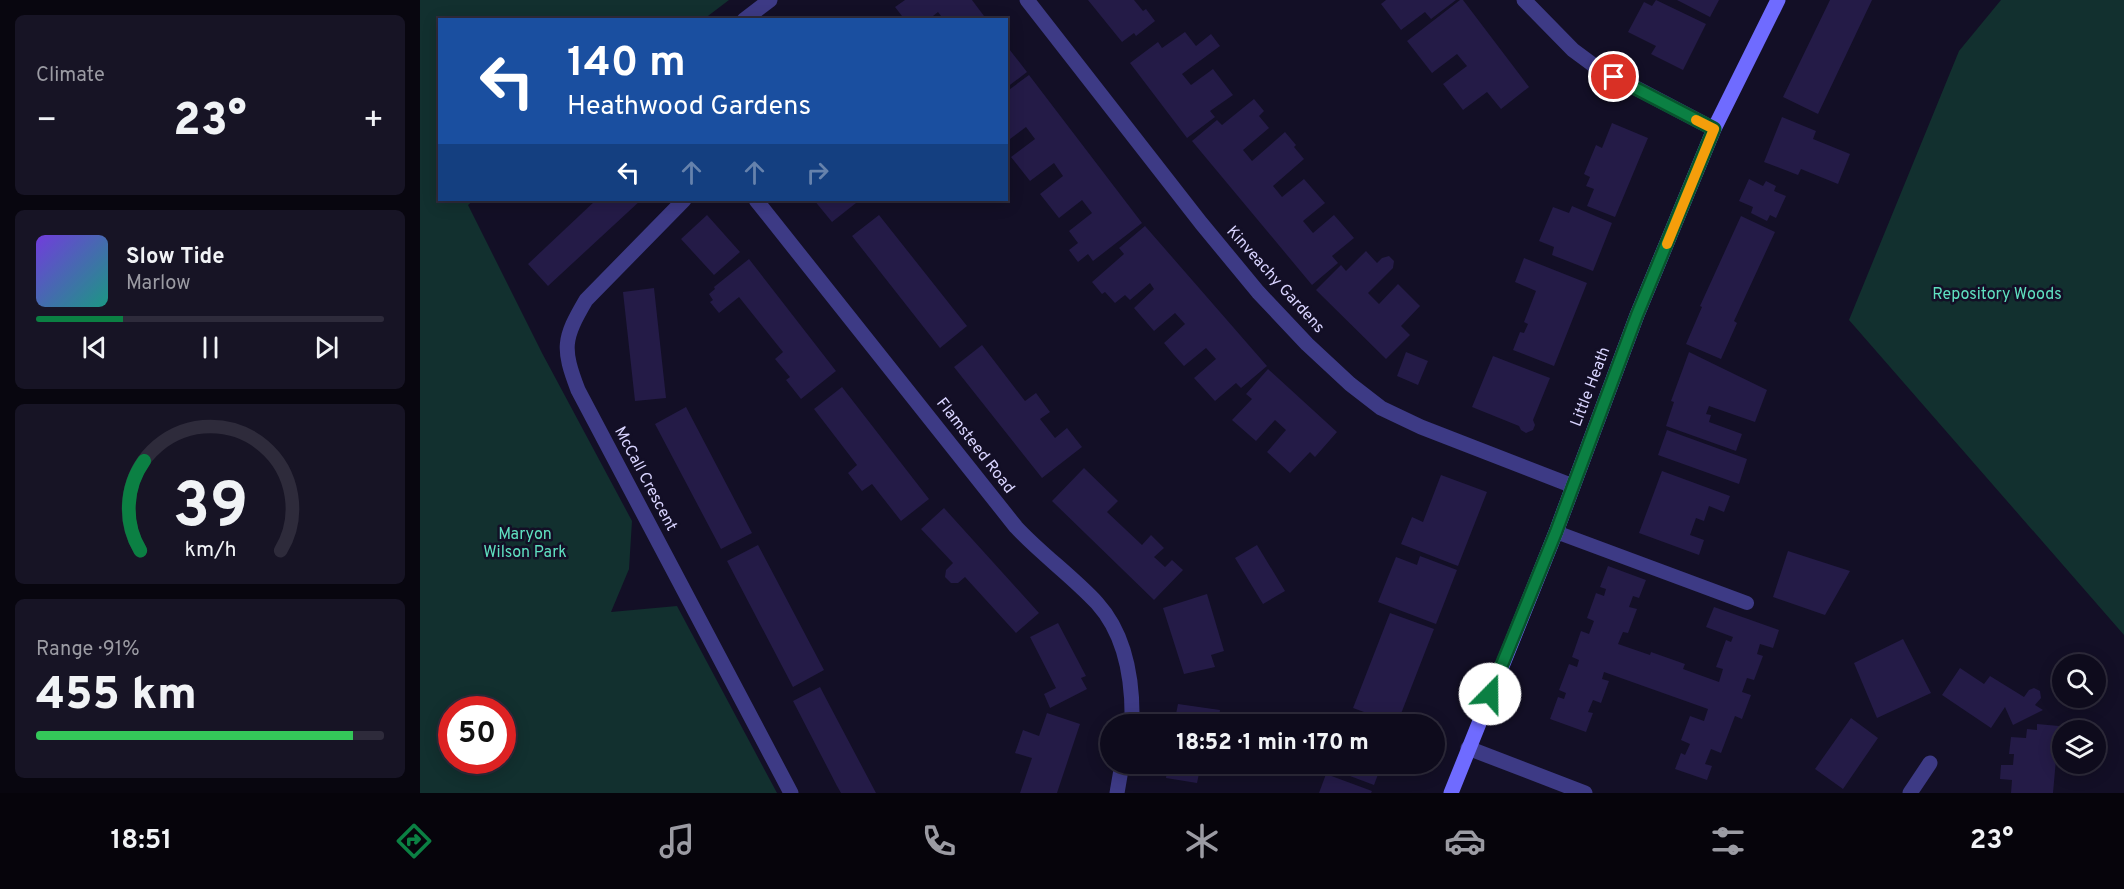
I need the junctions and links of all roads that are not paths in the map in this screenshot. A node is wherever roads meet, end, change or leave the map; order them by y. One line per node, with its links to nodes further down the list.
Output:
1 (770, 0): 5 (street)
2 (1027, 0): 9 (street, Kinveachy Gardens)
3 (1524, 0): 6 (street)
4 (1778, 0): 6 (main road, Little Heath)
5 (747, 18)
6 (1714, 129): 9 (main road, Little Heath)
7 (683, 201): 16 (street, McCall Crescent)
8 (757, 201): 12 (street, Flamsteed Road)
9 (1573, 486): 10 (main road, Little Heath)
10 (1556, 532): 11 (lane); 13 (main road, Little Heath)
11 (1747, 603)
12 (1132, 714)
13 (1468, 748): 18 (main road, Little Heath); 19 (street)
14 (1930, 763): 20 (street)
15 (1120, 774): 17 (street)
16 (791, 793)
17 (1117, 793)
18 (1451, 793)
19 (1584, 793)
20 (1910, 793)

